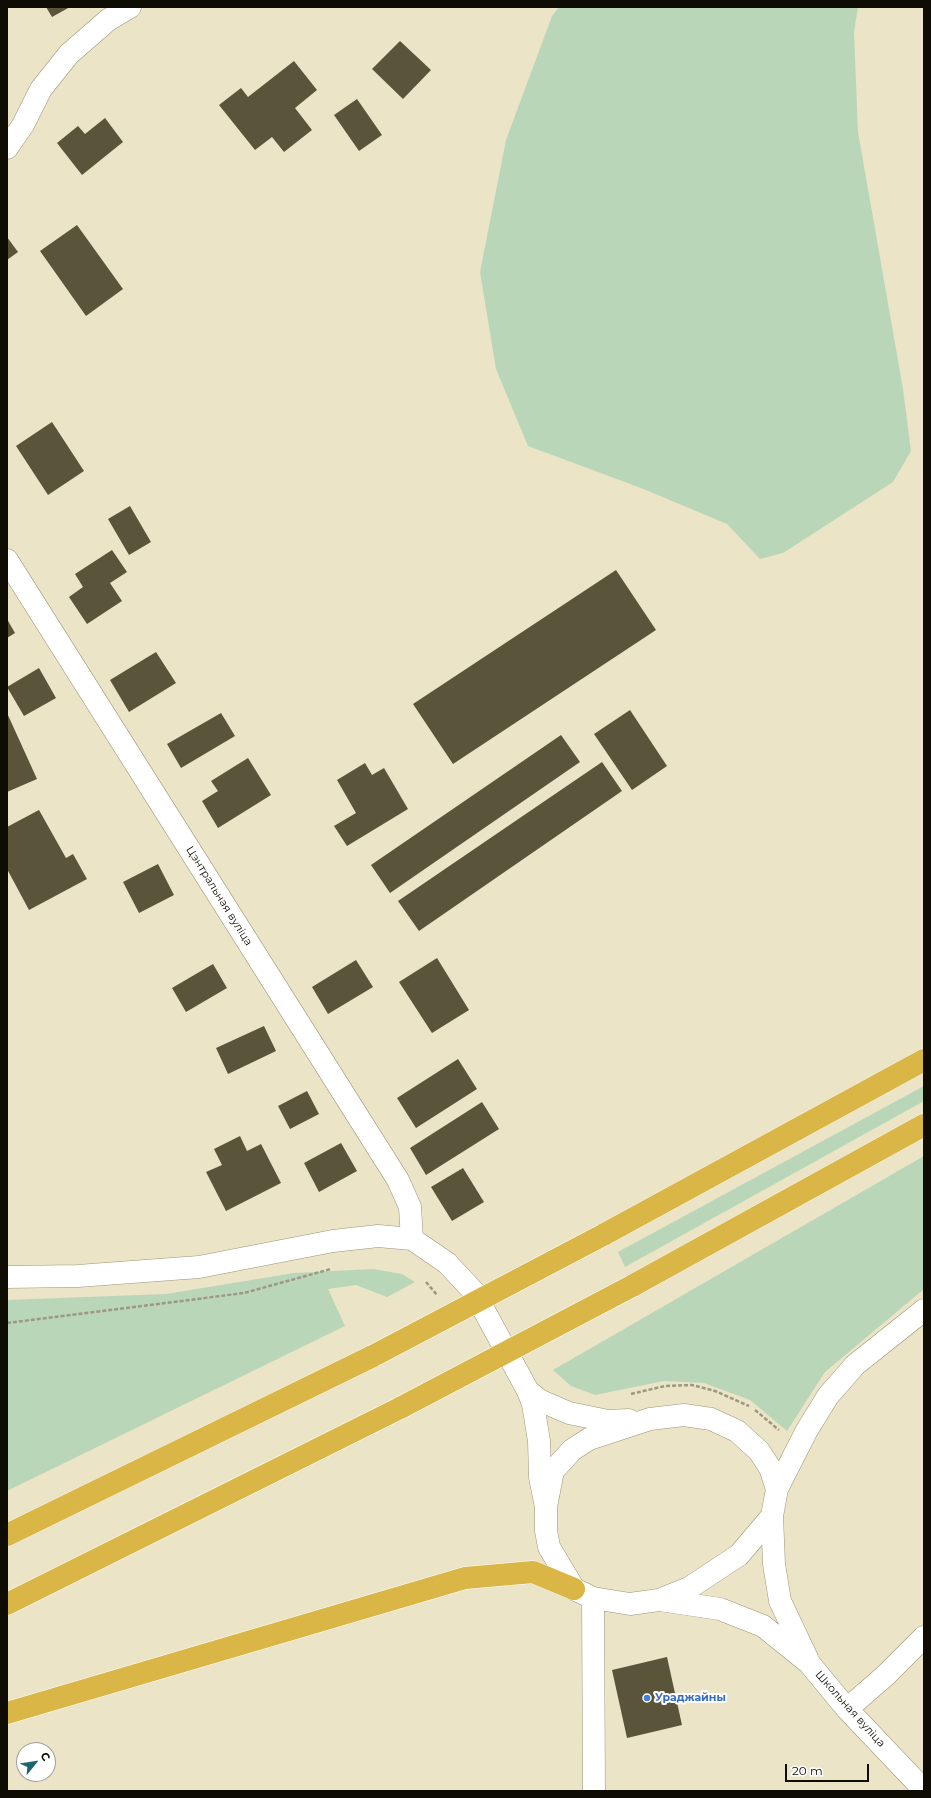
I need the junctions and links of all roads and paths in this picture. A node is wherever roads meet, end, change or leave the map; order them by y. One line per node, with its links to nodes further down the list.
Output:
1 (130, 7): 2 (street)
2 (7, 148)
3 (7, 560): 6 (street, Цэнтральная вуліца)
4 (924, 1060): 18 (highway, bridge)
5 (924, 1125): 22 (highway, bridge)
6 (412, 1239): 8 (street); 13 (street)
7 (332, 1269): 12 (path)
8 (7, 1277)
9 (424, 1280): 10 (path)
10 (439, 1297)
11 (924, 1310): 15 (street)
12 (7, 1323)
13 (528, 1392): 14 (street); 16 (street)
14 (650, 1419): 15 (street); 16 (street)
15 (777, 1489): 17 (street)
16 (546, 1507): 19 (street)
17 (772, 1516): 21 (street); 24 (street)
18 (7, 1535)
19 (574, 1589): 20 (street); 26 (highway)
20 (593, 1598): 21 (street); 28 (street)
21 (659, 1600): 24 (street)
22 (7, 1604)
23 (924, 1637): 25 (street)
24 (809, 1663): 25 (street, Школьная вуліца)
25 (847, 1709): 27 (street, Школьная вуліца)
26 (7, 1713)
27 (924, 1790)
28 (594, 1791)

